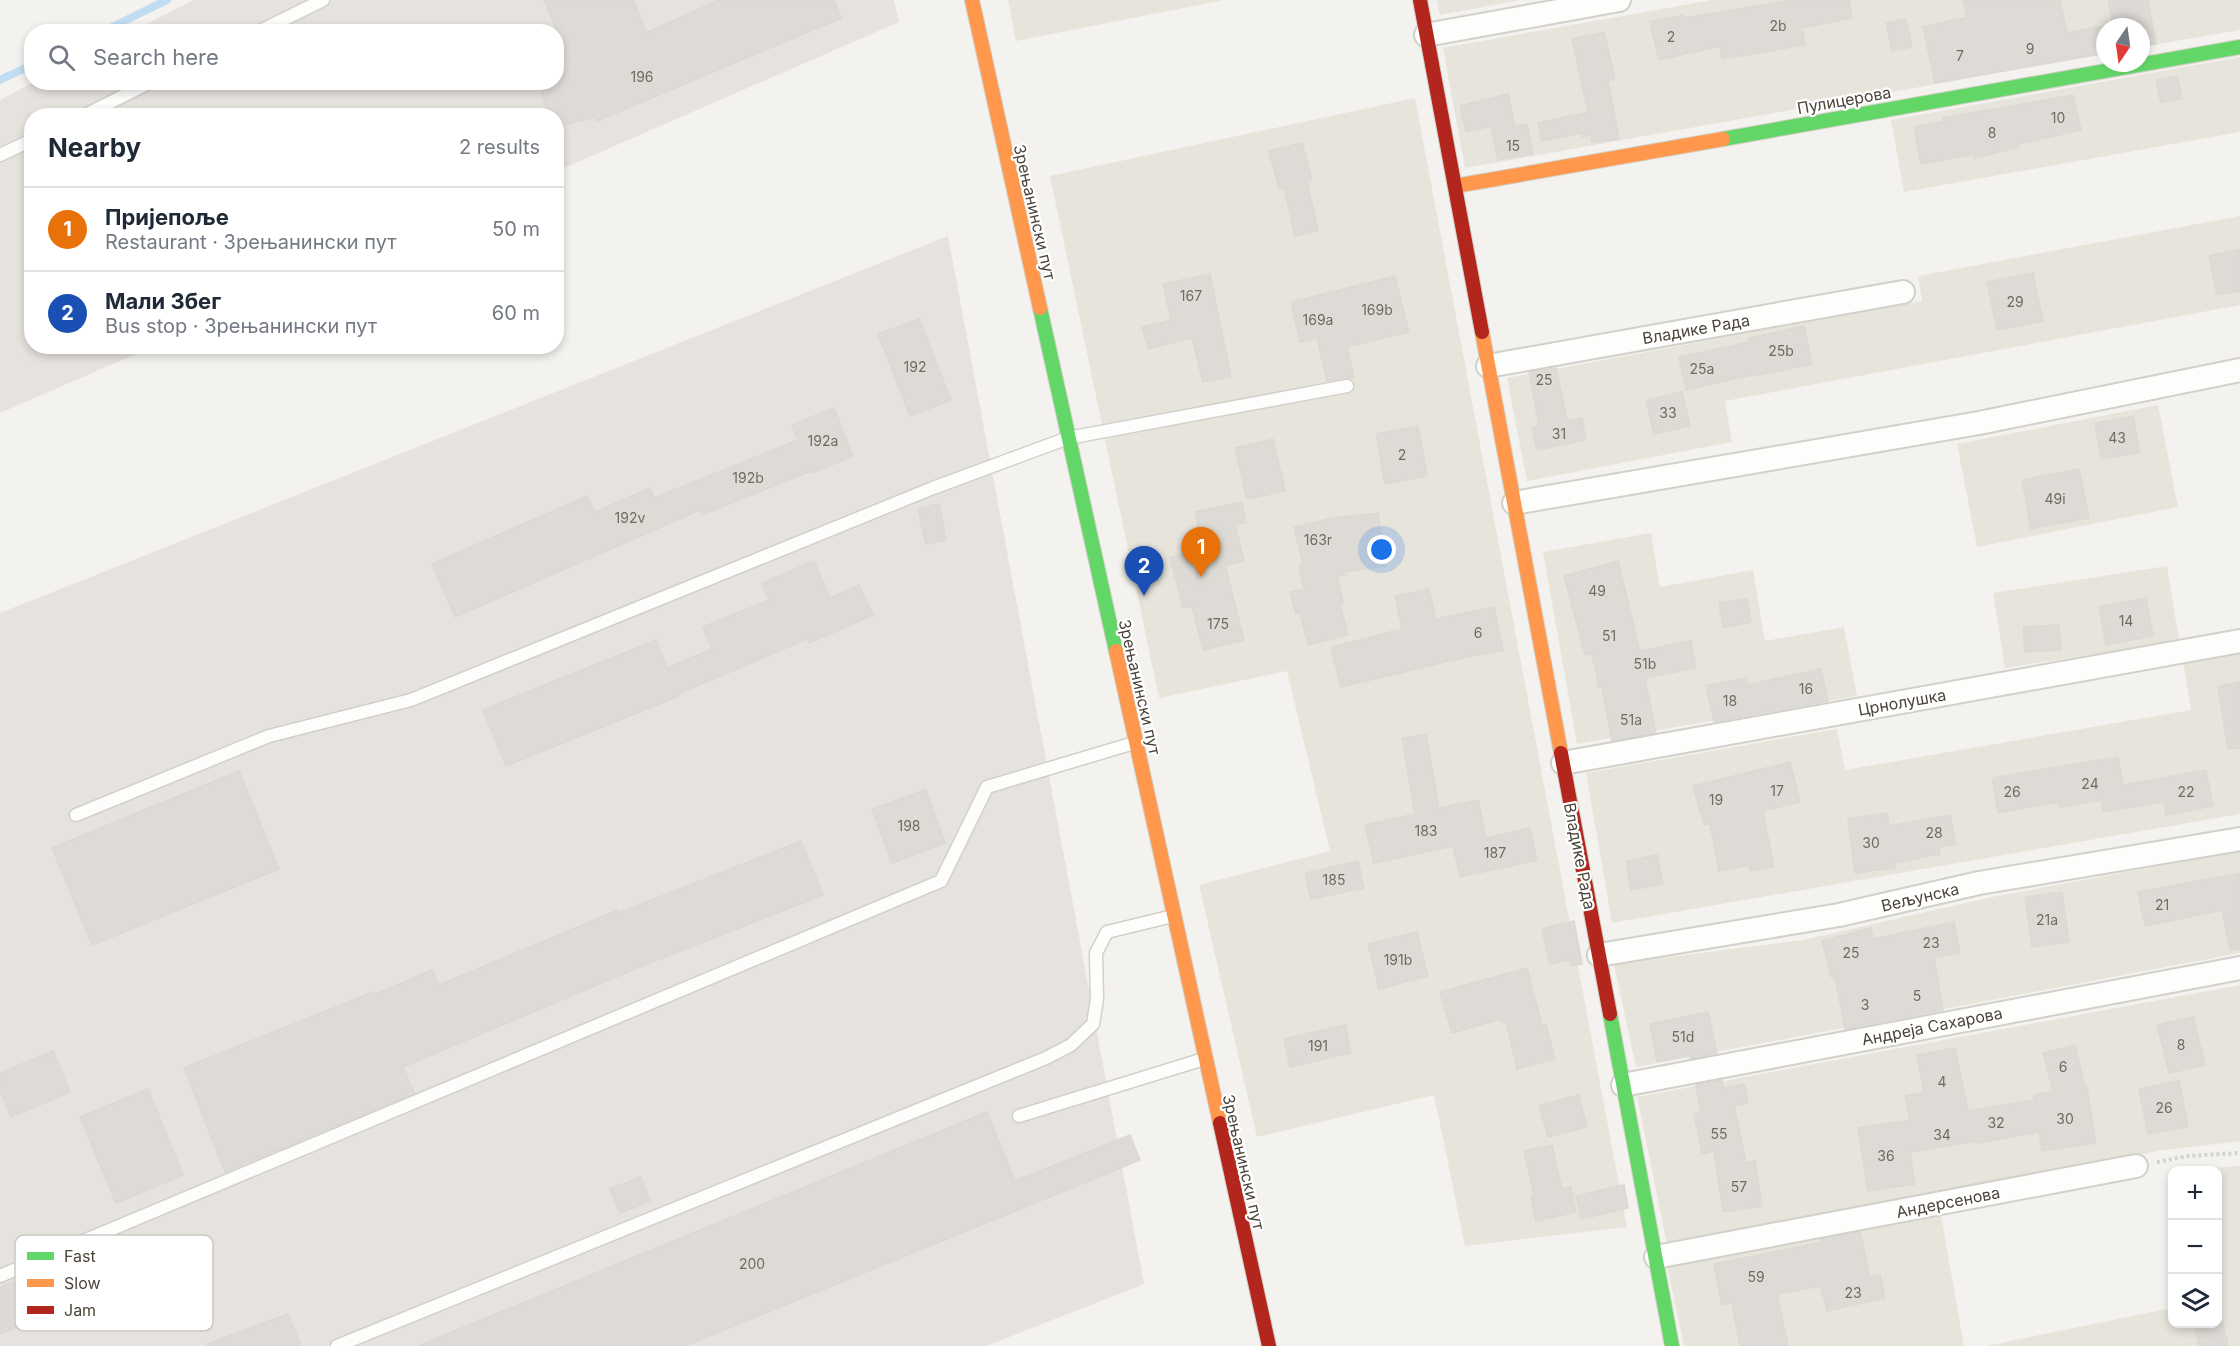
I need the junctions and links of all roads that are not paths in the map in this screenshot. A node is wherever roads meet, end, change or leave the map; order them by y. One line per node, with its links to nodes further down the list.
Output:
1 (323, 0): 5 (lane)
2 (972, 0): 17 (street, Зрењанински пут)
3 (1420, 0): 6 (street, Владике Рада)
4 (1619, 0): 6 (street)
5 (274, 24)
6 (1426, 35): 12 (street, Владике Рада)
7 (2240, 47): 12 (street, Пулицерова)
8 (136, 90): 9 (lane)
9 (99, 108)
10 (24, 144): 11 (lane)
11 (0, 155)
12 (1455, 186): 14 (street, Владике Рада)
13 (1903, 292): 14 (street, Владике Рада)
14 (1488, 366): 18 (street, Владике Рада)
15 (2240, 370): 18 (street)
16 (1347, 386): 17 (lane)
17 (1068, 438): 20 (street, Зрењанински пут); 22 (lane)
18 (1514, 503): 21 (street, Владике Рада)
19 (2240, 641): 21 (street, Црнолушка)
20 (1136, 742): 24 (street, Зрењанински пут); 31 (lane)
21 (1563, 763): 25 (street, Владике Рада)
22 (76, 815)
23 (2240, 838): 25 (street, Вељунска)
24 (1174, 915): 27 (street, Зрењанински пут); 35 (lane)
25 (1599, 955): 28 (street, Владике Рада)
26 (2240, 968): 28 (street, Андреја Сахарова)
27 (1204, 1059): 29 (lane); 36 (street, Зрењанински пут)
28 (1623, 1084): 32 (street, Владике Рада)
29 (1019, 1116)
30 (2136, 1166): 32 (street, Андерсенова)
31 (98, 1235)
32 (1656, 1257): 37 (street, Владике Рада)
33 (15, 1270): 34 (lane)
34 (0, 1276)
35 (337, 1346)
36 (1269, 1346)
37 (1672, 1346)

